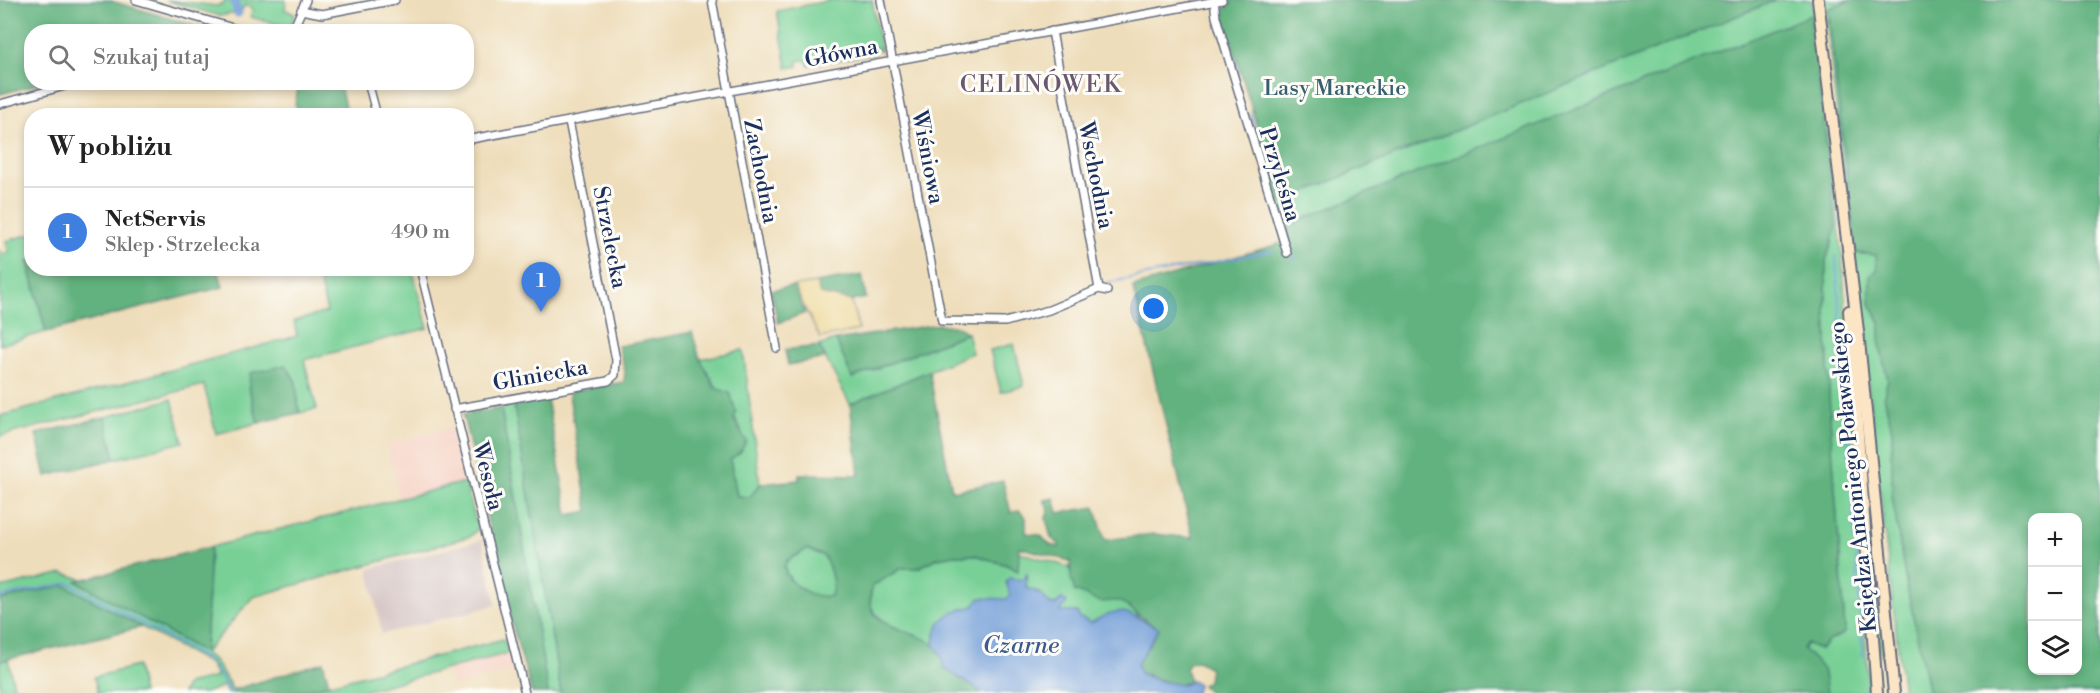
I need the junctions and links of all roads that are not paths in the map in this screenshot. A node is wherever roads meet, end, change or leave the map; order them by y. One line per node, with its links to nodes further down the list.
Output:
1 (136, 0): 9 (street)
2 (306, 0): 8 (street)
3 (395, 0): 8 (street)
4 (712, 0): 15 (street, Zachodnia)
5 (881, 0): 12 (street, Wiśniowa)
6 (1217, 0): 11 (street, Główna); 20 (street, Przyleśna)
7 (1818, 0): 21 (main road, Księdza Antoniego Poławskiego)
8 (301, 10): 10 (street)
9 (211, 24)
10 (295, 24)
11 (1052, 32): 12 (street, Główna); 23 (street, Wschodnia)
12 (892, 61): 15 (street, Główna); 23 (street, Wiśniowa)
13 (50, 90): 16 (street)
14 (370, 90): 17 (street)
15 (729, 92): 18 (street, Główna); 25 (street, Zachodnia)
16 (0, 104)
17 (375, 108)
18 (569, 121): 19 (street, Główna); 26 (street, Strzelecka)
19 (474, 139)
20 (1287, 253)
21 (1847, 257): 29 (main road, Księdza Antoniego Poławskiego); 30 (main road, Księdza Antoniego Poławskiego)
22 (422, 276): 27 (street, Wesoła)
23 (1099, 289): 24 (street)
24 (1107, 291)
25 (777, 348)
26 (616, 360): 27 (street, Gliniecka)
27 (454, 409): 28 (street, Wesoła)
28 (525, 693)
29 (1877, 693)
30 (1894, 693)

